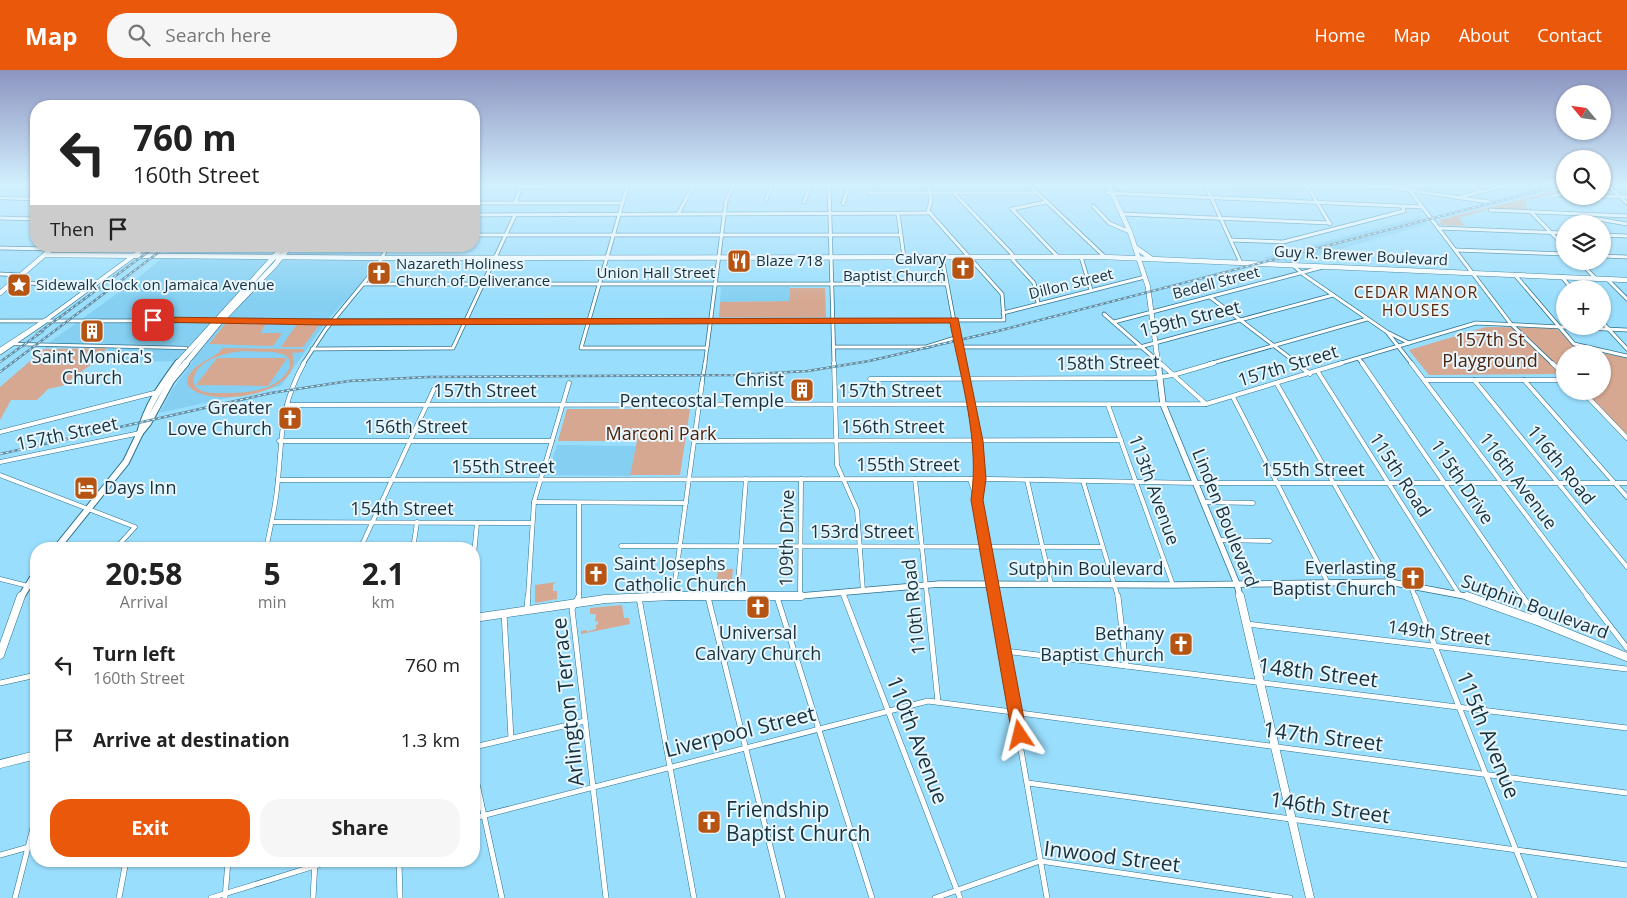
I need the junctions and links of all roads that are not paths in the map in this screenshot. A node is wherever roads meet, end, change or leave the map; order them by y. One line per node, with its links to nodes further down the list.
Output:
1 (512, 223): 25 (street)
2 (617, 223): 26 (street)
3 (724, 223): 27 (street)
4 (831, 223): 28 (street)
5 (899, 223): 23 (street)
6 (939, 223): 54 (street)
7 (982, 223): 55 (street)
8 (1025, 223): 45 (street)
9 (1068, 223): 57 (street)
10 (1111, 223): 20 (street)
11 (1126, 223): 20 (main road, Linden Boulevard)
12 (1223, 223): 32 (street)
13 (1322, 223): 14 (street)
14 (1330, 223): 18 (street)
15 (1355, 223): 18 (street)
16 (1434, 223): 19 (street)
17 (1542, 223): 21 (street)
18 (1333, 228): 32 (street)
19 (1438, 228): 21 (street); 36 (street)
20 (1130, 232): 33 (main road, Linden Boulevard)
21 (1551, 232): 22 (street); 31 (street)
22 (1556, 232)
23 (901, 234): 28 (street); 52 (street)
24 (480, 235): 25 (street)
25 (506, 235): 26 (street); 48 (street)
26 (613, 235): 27 (street); 49 (street)
27 (722, 235): 28 (street); 50 (street)
28 (831, 235): 51 (street)
29 (1611, 235): 30 (street)
30 (1627, 236)
31 (1556, 237)
32 (1231, 240): 62 (street)
33 (1136, 247): 60 (main road, Linden Boulevard); 61 (main road)
34 (0, 248): 35 (street)
35 (30, 248)
36 (1455, 250): 42 (street); 67 (street)
37 (48, 252): 43 (main road)
38 (140, 252): 44 (street)
39 (281, 252): 47 (main road)
40 (283, 252): 47 (main road)
41 (386, 252): 59 (street)
42 (1556, 254)
43 (44, 255): 44 (main road, Guy R. Brewer Boulevard); 69 (main road)
44 (135, 256): 47 (main road, Guy R. Brewer Boulevard); 80 (street)
45 (1058, 256): 55 (main road, Guy R. Brewer Boulevard); 56 (main road, Guy R. Brewer Boulevard)
46 (1611, 256): 58 (street)
47 (278, 257): 59 (main road, Guy R. Brewer Boulevard); 98 (main road); 99 (main road)
48 (496, 257): 49 (main road, Guy R. Brewer Boulevard); 59 (main road, Guy R. Brewer Boulevard); 86 (street)
49 (607, 257): 50 (main road, Guy R. Brewer Boulevard); 82 (street)
50 (719, 257): 51 (main road, Guy R. Brewer Boulevard); 83 (street)
51 (831, 257): 52 (main road, Guy R. Brewer Boulevard); 84 (street)
52 (904, 257): 53 (main road, Guy R. Brewer Boulevard)
53 (942, 257): 54 (main road, Guy R. Brewer Boulevard); 85 (street)
54 (970, 257): 55 (main road, Guy R. Brewer Boulevard); 94 (street)
55 (1012, 257): 92 (street)
56 (1082, 257): 57 (main road, Guy R. Brewer Boulevard); 87 (street)
57 (1105, 257): 60 (main road, Guy R. Brewer Boulevard)
58 (1627, 257)
59 (384, 258): 81 (street)
60 (1140, 259): 61 (main road, Guy R. Brewer Boulevard); 71 (main road, Linden Boulevard)
61 (1152, 260): 62 (main road, Guy R. Brewer Boulevard)
62 (1242, 263): 63 (main road, Guy R. Brewer Boulevard)
63 (1294, 266): 64 (main road, Guy R. Brewer Boulevard); 66 (street, 116th Avenue)
64 (1324, 267): 66 (street, Bedell Street); 67 (main road, Guy R. Brewer Boulevard)
65 (1588, 270): 73 (street)
66 (1301, 272): 89 (street, 116th Avenue); 90 (street, Bedell Street)
67 (1472, 273): 70 (main road, Guy R. Brewer Boulevard); 110 (street)
68 (0, 274): 69 (street)
69 (21, 275): 78 (main road)
70 (1515, 275): 72 (main road, Guy R. Brewer Boulevard); 107 (street)
71 (1145, 277): 87 (street, Dillon Street); 93 (main road, Linden Boulevard)
72 (1562, 277): 73 (main road, Guy R. Brewer Boulevard); 74 (street)
73 (1596, 279): 75 (main road, Guy R. Brewer Boulevard)
74 (1564, 280)
75 (1608, 280)
76 (1611, 280): 77 (main road, Guy R. Brewer Boulevard)
77 (1627, 280)
78 (12, 283): 80 (street); 88 (main road)
79 (1611, 283): 91 (street)
80 (96, 284): 97 (street)
81 (364, 284): 86 (street, Union Hall Street); 108 (street)
82 (599, 284): 83 (street, Union Hall Street); 86 (street, Union Hall Street); 105 (street)
83 (715, 284): 84 (street, Union Hall Street); 106 (street)
84 (832, 284): 85 (street, Union Hall Street); 100 (street)
85 (947, 284): 101 (street)
86 (483, 285): 104 (street)
87 (1091, 290): 92 (street, Dillon Street)
88 (0, 293)
89 (1333, 295): 96 (street, 116th Avenue); 102 (street, 159th Street)
90 (1210, 296): 93 (street, Bedell Street); 102 (street)
91 (1627, 299)
92 (1038, 303): 94 (street, Dillon Street)
93 (1153, 312): 109 (street, Bedell Street); 120 (main road, Linden Boulevard)
94 (1003, 313): 101 (street)
95 (1104, 314): 109 (street)
96 (1368, 319): 115 (street, 116th Avenue); 121 (street, 158th Street)
97 (46, 320): 98 (street); 103 (street); 119 (street); 131 (street)
98 (215, 320): 99 (street); 151 (main road)
99 (222, 320): 108 (street); 150 (main road)
100 (833, 320): 101 (street); 106 (street); 128 (street)
101 (954, 320): 117 (street)
102 (1241, 320): 120 (street, 159th Street); 121 (street)
103 (0, 321)
104 (466, 321): 105 (street); 108 (street); 126 (street)
105 (588, 321): 106 (street); 127 (street)
106 (710, 321): 127 (street)
107 (1556, 321)
108 (331, 322): 129 (street)
109 (1114, 322): 123 (street)
110 (1511, 324): 111 (street, 157th Street); 118 (street, 157th Street); 135 (street)
111 (1556, 326)
112 (1611, 329): 113 (street, 157th Street)
113 (1627, 330)
114 (1611, 331): 130 (street)
115 (1387, 332): 118 (street, 116th Avenue); 124 (street, 116th Avenue)
116 (1568, 335): 132 (street)
117 (958, 337): 122 (street); 128 (street)
118 (1409, 343): 124 (street, 157th Street)
119 (14, 344): 125 (street); 131 (street)
120 (1156, 344): 123 (street, 159th Street); 134 (main road, Linden Boulevard)
121 (1274, 346): 137 (street); 138 (street, 158th Street)
122 (960, 347): 123 (street, 159th Street); 140 (street)
123 (1140, 347): 134 (street)
124 (1398, 347): 133 (street, 157th Street); 142 (street, 116th Avenue)
125 (186, 348)
126 (453, 348): 129 (street)
127 (707, 348): 147 (street)
128 (834, 348): 161 (street)
129 (312, 349): 157 (street)
130 (1627, 349)
131 (0, 351)
132 (1627, 356)
133 (1359, 359): 136 (street, 157th Street); 192 (street, 115th Drive)
134 (1158, 362): 138 (street); 139 (main road, Linden Boulevard)
135 (1556, 367)
136 (1318, 372): 137 (street, 157th Street); 191 (street, 115th Road)
137 (1310, 374): 148 (street, 157th Street)
138 (1173, 375): 139 (street, 158th Street); 156 (street)
139 (1160, 377): 140 (street, 158th Street); 155 (main road, Linden Boulevard)
140 (966, 378): 141 (street, 158th Street); 162 (street)
141 (870, 379)
142 (1424, 380): 143 (street); 193 (street, 116th Avenue)
143 (1474, 380): 144 (street); 194 (street, 116th Road)
144 (1524, 380): 145 (street); 195 (street)
145 (1556, 380)
146 (569, 382): 159 (street)
147 (702, 383): 160 (street)
148 (1277, 384): 152 (street, 157th Street); 190 (street)
149 (434, 389): 158 (street)
150 (164, 391): 151 (street); 164 (main road)
151 (156, 392): 163 (street); 164 (main road)
152 (1233, 397): 156 (street, 157th Street); 189 (street)
153 (1591, 400): 165 (street)
154 (1108, 404): 155 (street, 157th Street); 162 (street, 157th Street); 166 (street, 113th Avenue)
155 (1163, 404): 156 (street, 157th Street); 188 (main road, Linden Boulevard)
156 (1206, 404)
157 (287, 405): 158 (street, 157th Street); 167 (street)
158 (427, 405): 159 (street, 157th Street); 168 (street)
159 (563, 405): 160 (street, 157th Street); 169 (street)
160 (698, 405): 161 (street, 157th Street); 170 (street)
161 (836, 405): 162 (street, 157th Street); 171 (street)
162 (971, 405): 172 (street)
163 (0, 432)
164 (140, 433): 173 (street, 157th Street); 204 (main road)
165 (1627, 438)
166 (1121, 440): 172 (street, 156th Street); 187 (street, 113th Avenue)
167 (279, 441): 168 (street, 156th Street); 181 (street)
168 (410, 441): 169 (street, 156th Street); 182 (street)
169 (552, 441): 183 (street)
170 (694, 441): 171 (street, 156th Street); 184 (street)
171 (837, 441): 172 (street, 156th Street); 177 (street)
172 (978, 441): 180 (street)
173 (0, 462)
174 (0, 475): 204 (street)
175 (746, 479): 176 (street, 155th Street); 184 (street, 155th Street); 220 (street)
176 (801, 479): 177 (street, 155th Street); 221 (street, 109th Drive)
177 (843, 479): 178 (street, 155th Street); 222 (street)
178 (914, 479): 179 (street, 155th Street); 223 (street, 110th Road)
179 (970, 479): 180 (street, 155th Street); 198 (street)
180 (980, 479): 185 (street, 155th Street); 198 (street)
181 (278, 480): 182 (street, 155th Street); 205 (street)
182 (392, 480): 183 (street, 155th Street); 206 (street)
183 (540, 480): 184 (street, 155th Street); 199 (street)
184 (688, 480): 202 (street)
185 (1027, 480): 186 (street, 155th Street); 225 (street)
186 (1083, 481): 187 (street, 155th Street); 226 (street)
187 (1136, 483): 188 (street, 155th Street); 238 (street, 113th Avenue)
188 (1196, 483): 189 (street, 155th Street); 200 (main road, Linden Boulevard)
189 (1277, 483): 190 (street, 155th Street); 232 (street)
190 (1334, 483): 191 (street, 155th Street); 229 (street)
191 (1390, 483): 192 (street, 155th Street); 242 (street, 115th Road)
192 (1446, 483): 193 (street, 155th Street); 253 (street, 115th Drive)
193 (1502, 483): 194 (street, 155th Street); 256 (street, 116th Avenue)
194 (1559, 483): 195 (street, 155th Street); 227 (street, 116th Road)
195 (1615, 483): 196 (street, 155th Street); 197 (street)
196 (1627, 483)
197 (1627, 497)
198 (977, 500): 224 (street)
199 (534, 502): 201 (street); 209 (street)
200 (1204, 502): 203 (street); 210 (main road, Linden Boulevard)
201 (578, 503): 202 (street); 249 (street, Arlington Terrace)
202 (686, 503): 219 (street)
203 (1253, 503)
204 (88, 509): 212 (main road); 213 (street)
205 (272, 522): 206 (street, 154th Street); 214 (street)
206 (372, 522): 207 (street, 154th Street); 215 (street)
207 (417, 522): 208 (street, 154th Street); 216 (street)
208 (477, 523): 209 (street, 154th Street); 217 (street)
209 (531, 523): 250 (street)
210 (1220, 540): 211 (street); 234 (main road, Linden Boulevard)
211 (1270, 541)
212 (62, 542)
213 (121, 542)
214 (268, 542)
215 (363, 542)
216 (414, 542)
217 (475, 542)
218 (621, 546): 219 (street, 153rd Street)
219 (680, 546): 220 (street, 153rd Street); 243 (street)
220 (741, 546): 221 (street, 153rd Street); 247 (street)
221 (801, 546): 222 (street, 153rd Street); 245 (street, 109th Drive)
222 (860, 546): 223 (street, 153rd Street); 240 (street)
223 (922, 546): 224 (street, 153rd Street); 236 (street, 110th Road)
224 (986, 546): 225 (street, 153rd Street); 231 (street)
225 (1042, 546): 226 (street, 153rd Street); 233 (street)
226 (1102, 547): 237 (street)
227 (1627, 567)
228 (0, 579): 239 (street)
229 (1390, 582): 232 (main road, Sutphin Boulevard); 235 (main road, Sutphin Boulevard)
230 (30, 583): 239 (main road)
231 (992, 583): 233 (main road, Sutphin Boulevard); 236 (main road, Sutphin Boulevard); 257 (street)
232 (1328, 583): 234 (main road, Sutphin Boulevard)
233 (1051, 584): 237 (main road, Sutphin Boulevard)
234 (1237, 584): 238 (main road, Sutphin Boulevard); 254 (main road, Linden Boulevard)
235 (1410, 584): 242 (main road, Sutphin Boulevard); 255 (street, 115th Avenue)
236 (926, 585): 240 (main road, Sutphin Boulevard); 265 (street, 110th Road)
237 (1115, 585): 238 (main road, Sutphin Boulevard); 260 (street)
238 (1173, 585)
239 (28, 586): 258 (main road)
240 (863, 591): 241 (main road, Sutphin Boulevard)
241 (843, 594): 245 (main road, Sutphin Boulevard); 267 (street, 110th Avenue)
242 (1459, 594): 253 (main road, Sutphin Boulevard)
243 (673, 596): 244 (main road, Sutphin Boulevard); 246 (main road, Sutphin Boulevard)
244 (708, 596): 247 (main road, Sutphin Boulevard); 275 (street)
245 (800, 596): 248 (main road, Sutphin Boulevard)
246 (639, 597): 249 (main road, Sutphin Boulevard); 278 (street)
247 (737, 597): 248 (main road, Sutphin Boulevard)
248 (777, 597): 271 (street)
249 (575, 604): 250 (main road, Sutphin Boulevard); 269 (street, Arlington Terrace)
250 (526, 609): 251 (main road, Sutphin Boulevard)
251 (504, 613): 252 (main road, Sutphin Boulevard); 272 (street)
252 (480, 617)
253 (1540, 622): 259 (main road, Sutphin Boulevard)
254 (1247, 624): 255 (street, 149th Street); 263 (main road, Linden Boulevard)
255 (1435, 647): 261 (street, 149th Street); 266 (street, 115th Avenue)
256 (1627, 648)
257 (1005, 651): 260 (street, 148th Street); 268 (street)
258 (0, 655)
259 (1627, 657)
260 (1126, 666): 263 (street, 148th Street)
261 (1627, 669)
262 (30, 676): 264 (street)
263 (1260, 682): 266 (street, 148th Street); 274 (main road, Linden Boulevard)
264 (0, 683)
265 (938, 702): 267 (street, Liverpool Street); 268 (street, Liverpool Street)
266 (1459, 707): 270 (street, 148th Street); 279 (street, 115th Avenue)
267 (889, 712): 271 (street, Liverpool Street); 299 (street, 110th Avenue)
268 (1016, 713): 274 (street, 147th Street); 280 (street)
269 (585, 721): 272 (street); 281 (street, Arlington Terrace)
270 (1627, 728)
271 (817, 729): 275 (street, Liverpool Street); 310 (street)
272 (511, 738): 273 (street)
273 (480, 746)
274 (1275, 747): 279 (street, 147th Street); 286 (main road, Linden Boulevard)
275 (745, 748): 278 (street, Liverpool Street); 309 (street)
276 (30, 756): 277 (main road)
277 (0, 764)
278 (670, 767): 281 (street, Liverpool Street); 308 (street)
279 (1486, 774): 282 (street, 147th Street); 290 (street, 115th Avenue)
280 (1028, 783): 286 (street, 146th Street); 292 (street)
281 (593, 787): 284 (street, Liverpool Street); 307 (street, Arlington Terrace)
282 (1627, 793)
283 (480, 800): 284 (street)
284 (483, 815): 285 (street, Liverpool Street); 306 (street)
285 (480, 816)
286 (1292, 819): 290 (street, 146th Street); 315 (main road, Linden Boulevard)
287 (30, 837): 289 (street)
288 (30, 846): 289 (street)
289 (27, 847): 291 (street); 301 (street)
290 (1516, 850): 293 (street, 146th Street); 316 (street, 115th Avenue)
291 (0, 855)
292 (1040, 860): 299 (street, Inwood Street); 313 (street); 314 (street, Inwood Street)
293 (1627, 865)
294 (125, 867): 302 (street)
295 (227, 867): 300 (street)
296 (307, 867): 300 (street)
297 (315, 867): 304 (street)
298 (400, 867): 305 (street)
299 (957, 890): 311 (street, Inwood Street); 312 (street, 110th Avenue)
300 (225, 896): 303 (street)
301 (14, 898)
302 (119, 898)
303 (211, 898)
304 (313, 898)
305 (400, 898)
306 (502, 898)
307 (606, 898)
308 (694, 898)
309 (783, 898)
310 (872, 898)
311 (935, 898)
312 (960, 898)
313 (1047, 898)
314 (1290, 898)
315 (1310, 898)
316 (1535, 898)

